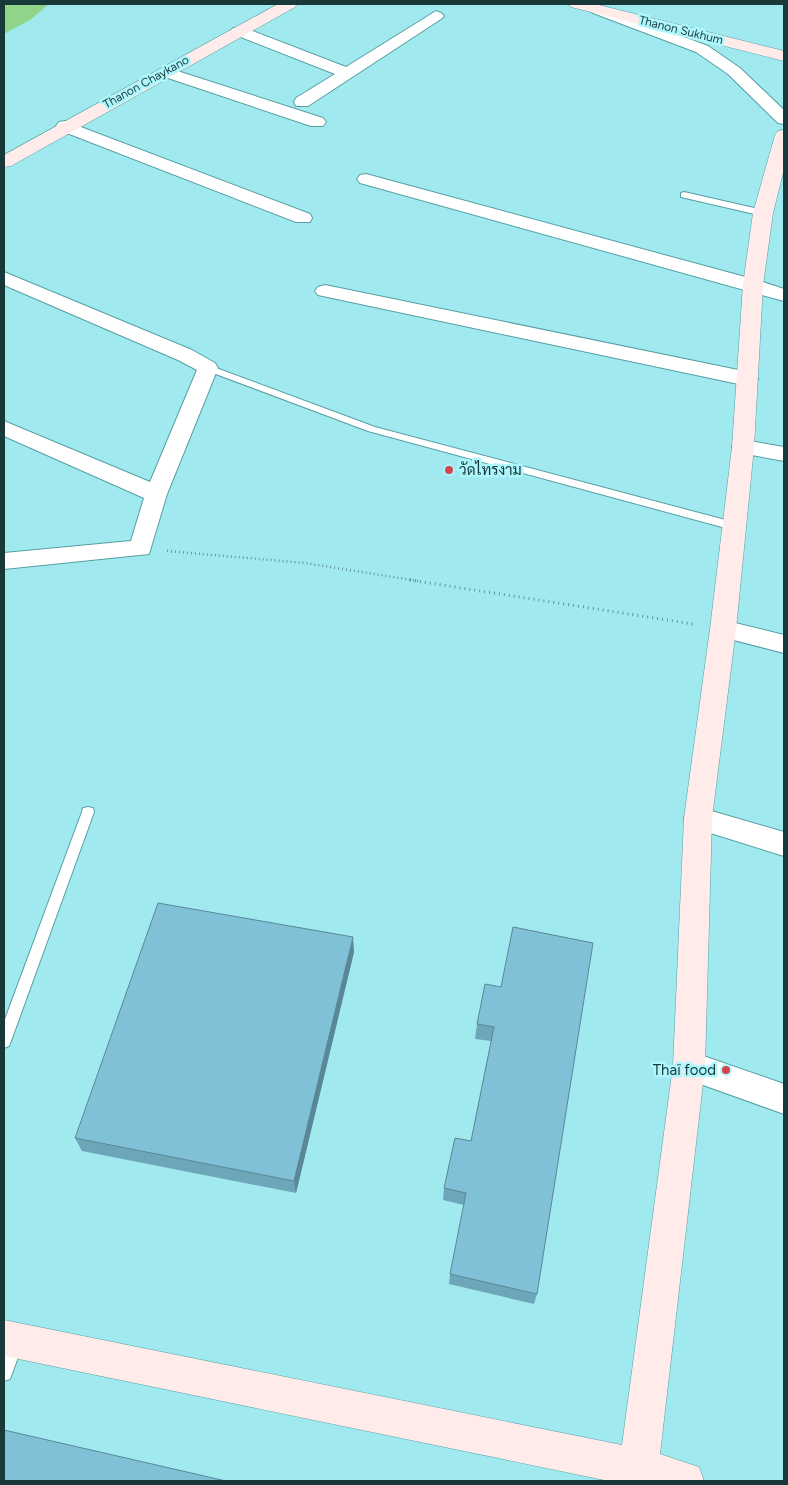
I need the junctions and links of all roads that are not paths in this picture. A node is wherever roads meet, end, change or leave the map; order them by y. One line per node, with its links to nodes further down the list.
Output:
1 (289, 4): 5 (street, Thanon Chaykano)
2 (577, 4): 3 (street, Thanon Sukhum)
3 (598, 10): 6 (street, Thanon Sukhum); 10 (street)
4 (436, 16): 8 (street)
5 (239, 31): 7 (street, Thanon Chaykano); 8 (street)
6 (784, 56)
7 (165, 72): 11 (street); 12 (street, Thanon Chaykano)
8 (347, 73): 9 (street)
9 (302, 102)
10 (784, 119)
11 (317, 122)
12 (65, 126): 14 (street, Thanon Chaykano); 18 (street)
13 (784, 135): 17 (street)
14 (4, 162)
15 (366, 178): 20 (street)
16 (684, 195): 17 (lane)
17 (763, 214): 20 (street)
18 (303, 218)
19 (4, 278): 23 (street)
20 (754, 285): 22 (street); 24 (street)
21 (325, 291): 24 (street)
22 (784, 296)
23 (208, 368): 28 (street); 29 (lane)
24 (748, 379): 26 (street)
25 (4, 428): 28 (street)
26 (743, 447): 27 (street); 29 (street)
27 (784, 454)
28 (156, 494): 30 (street)
29 (733, 526): 32 (street)
30 (141, 548): 31 (street)
31 (4, 561)
32 (723, 629): 33 (street); 35 (street)
33 (784, 644)
34 (88, 812): 37 (lane)
35 (698, 818): 36 (street); 38 (street)
36 (784, 844)
37 (4, 1041)
38 (689, 1066): 39 (street); 41 (street)
39 (784, 1100)
40 (8, 1351): 41 (street)
41 (638, 1475): 42 (street)
42 (685, 1481)

